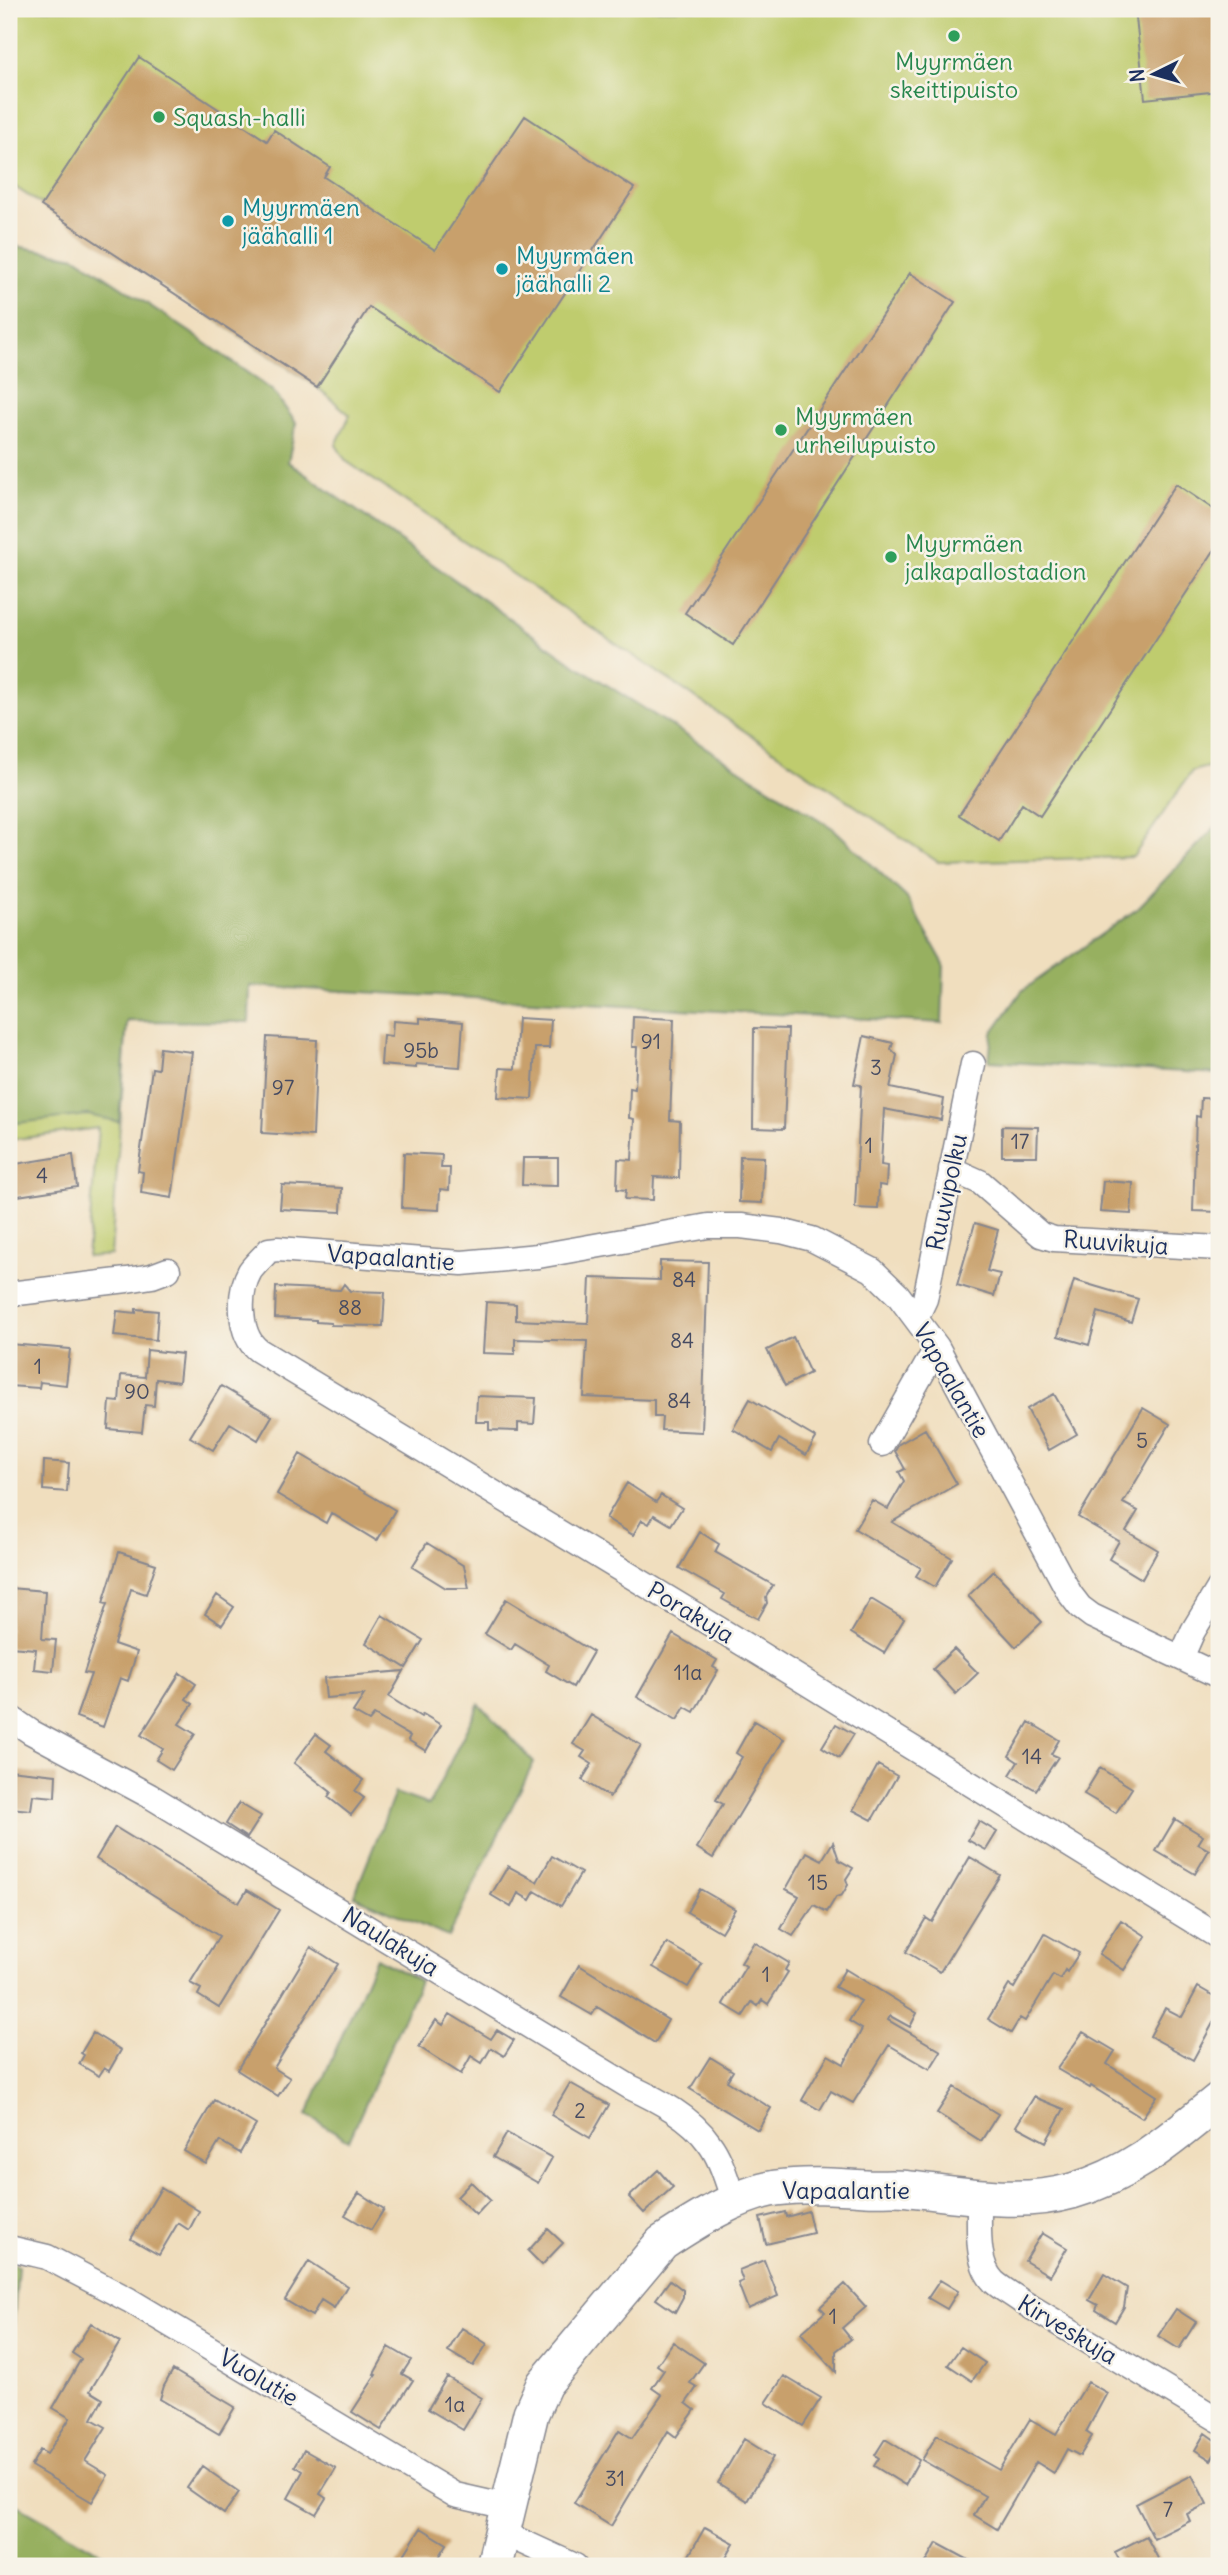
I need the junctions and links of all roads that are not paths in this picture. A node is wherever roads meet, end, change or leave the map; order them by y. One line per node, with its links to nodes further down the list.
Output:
1 (973, 1064): 2 (street, Ruuvipolku)
2 (951, 1169): 3 (street, Ruuvikuja); 7 (street, Ruuvipolku)
3 (1219, 1248)
4 (269, 1250): 7 (street, Vapaalantie); 14 (street, Porakuja)
5 (168, 1270): 6 (street)
6 (9, 1294)
7 (916, 1318): 8 (street, Vapaalantie)
8 (937, 1347): 9 (street); 11 (street, Vapaalantie)
9 (882, 1444)
10 (1219, 1588): 11 (street)
11 (1181, 1658): 12 (street, Vapaalantie)
12 (1219, 1676)
13 (9, 1717): 17 (street, Naulakuja)
14 (1219, 1937)
15 (1219, 2100): 16 (street, Vapaalantie)
16 (979, 2196): 17 (street, Vapaalantie); 19 (street, Kirveskuja)
17 (735, 2203): 20 (street, Vapaalantie)
18 (9, 2248): 20 (street, Vuolutie)
19 (1219, 2420)
20 (505, 2520): 21 (street, Vapaalantie); 22 (street, Vuolutie)
21 (494, 2566)
22 (575, 2566)

